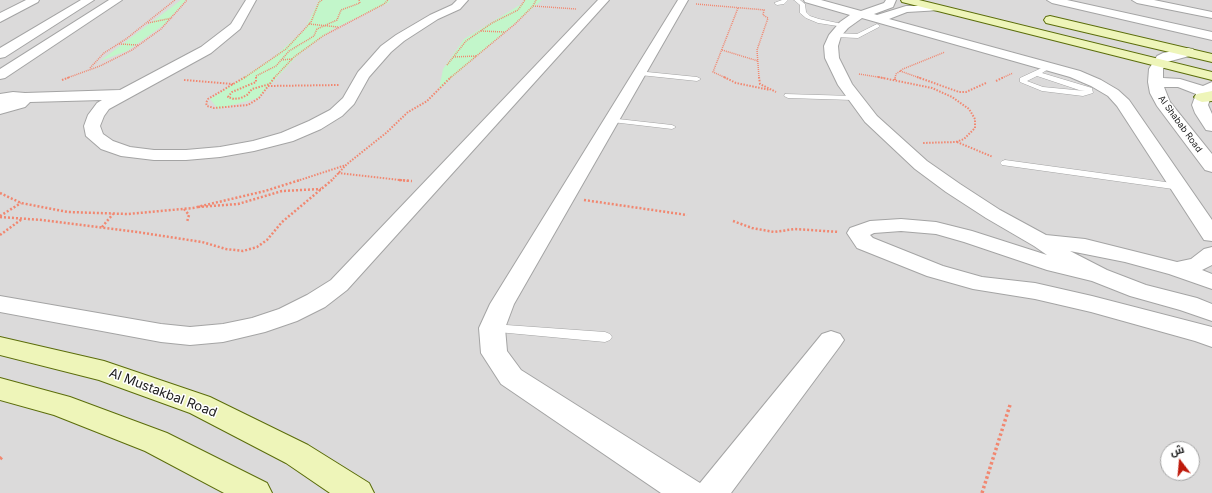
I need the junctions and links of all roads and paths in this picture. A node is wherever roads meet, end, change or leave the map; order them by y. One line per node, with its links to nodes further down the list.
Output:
1 (34, 0): 30 (street)
2 (68, 0): 29 (street)
3 (89, 0): 49 (street)
4 (118, 0): 63 (street)
5 (176, 0): 34 (path)
6 (188, 0): 31 (path)
7 (251, 0): 65 (street)
8 (322, 0): 35 (path)
9 (359, 0): 37 (path)
10 (388, 0): 38 (path)
11 (463, 0): 71 (street)
12 (525, 0): 39 (path)
13 (536, 0): 24 (path)
14 (785, 0): 22 (lane)
15 (798, 0): 36 (lane)
16 (809, 0): 36 (street)
17 (891, 0): 36 (street)
18 (906, 0): 26 (street)
19 (1052, 0): 42 (street)
20 (1137, 0): 28 (street)
21 (683, 2): 25 (path); 61 (street)
22 (777, 3): 27 (path)
23 (599, 5): 24 (path); 89 (street)
24 (533, 6): 40 (path)
25 (738, 8): 27 (path); 45 (path)
26 (937, 8): 33 (street); 46 (street)
27 (764, 10): 55 (path)
28 (1212, 15)
29 (41, 16)
30 (0, 18)
31 (172, 18): 34 (path); 44 (path)
32 (1040, 18): 41 (street)
33 (876, 23): 36 (street); 36 (lane); 58 (street)
34 (145, 24): 43 (path)
35 (309, 24): 37 (path); 70 (path)
36 (848, 24): 59 (street)
37 (322, 26): 38 (path); 54 (path)
38 (339, 27): 53 (path)
39 (481, 31): 40 (path); 50 (path)
40 (505, 32): 51 (path)
41 (1117, 36): 46 (street); 48 (street)
42 (1212, 36)
43 (119, 44): 44 (path); 57 (path)
44 (139, 45): 57 (path)
45 (722, 50): 55 (path); 73 (path)
46 (1106, 50): 62 (street)
47 (945, 52): 60 (path)
48 (1188, 52): 52 (street); 62 (street)
49 (0, 54)
50 (452, 56): 51 (path); 56 (path)
51 (476, 56): 86 (path)
52 (1212, 58)
53 (292, 59): 54 (path); 72 (path)
54 (281, 60): 72 (path)
55 (758, 61): 73 (path)
56 (446, 66)
57 (89, 69): 67 (path)
58 (1042, 70): 58 (lane); 90 (street)
59 (838, 72): 68 (path); 77 (street)
60 (900, 72): 68 (path); 69 (path)
61 (640, 73): 66 (lane); 80 (street)
62 (1157, 74): 64 (street); 74 (street); 87 (street, Al Shabab Road)
63 (0, 75)
64 (1212, 76)
65 (156, 77): 70 (path); 75 (street)
66 (697, 79)
67 (64, 80)
68 (895, 80): 83 (path)
69 (986, 83)
70 (233, 84): 72 (path)
71 (357, 84): 72 (path); 79 (street)
72 (269, 85)
73 (770, 90): 76 (path)
74 (1208, 93): 81 (street)
75 (122, 95): 78 (street); 79 (street)
76 (788, 96): 77 (lane)
77 (853, 98): 84 (street)
78 (7, 102): 79 (street)
79 (103, 106)
80 (612, 120): 82 (lane); 93 (street)
81 (1212, 126)
82 (672, 127)
83 (956, 142): 84 (path); 85 (path)
84 (896, 143): 107 (street)
85 (1005, 162): 90 (lane)
86 (347, 164): 88 (path); 95 (path)
87 (1212, 166)
88 (338, 173): 89 (path); 91 (path)
89 (434, 183): 112 (street)
90 (1180, 187): 106 (street)
91 (321, 189): 95 (path); 103 (path)
92 (0, 193): 94 (path)
93 (566, 197): 98 (path); 114 (street)
94 (21, 203): 97 (path); 99 (path)
95 (193, 208): 96 (path)
96 (183, 209): 97 (path); 102 (path)
97 (114, 214): 103 (path)
98 (687, 215)
99 (0, 216): 100 (path)
100 (22, 219): 103 (path); 105 (path)
101 (733, 221): 104 (path)
102 (187, 222)
103 (102, 228)
104 (858, 233): 110 (street); 113 (street)
105 (0, 235)
106 (1212, 235)
107 (1042, 241): 109 (street); 110 (street)
108 (1212, 254): 109 (street)
109 (1177, 269): 111 (street)
110 (1099, 275): 113 (street)
111 (1212, 282)
112 (0, 304)
113 (1209, 324)
114 (492, 328): 115 (lane); 122 (street)
115 (605, 337)
116 (831, 340): 123 (street)
117 (0, 346): 121 (street, Al Mustakbal Road)
118 (0, 390): 120 (street)
119 (1010, 405): 124 (path)
120 (254, 493)
121 (357, 493)
122 (688, 493)
123 (712, 493)
124 (982, 493)

